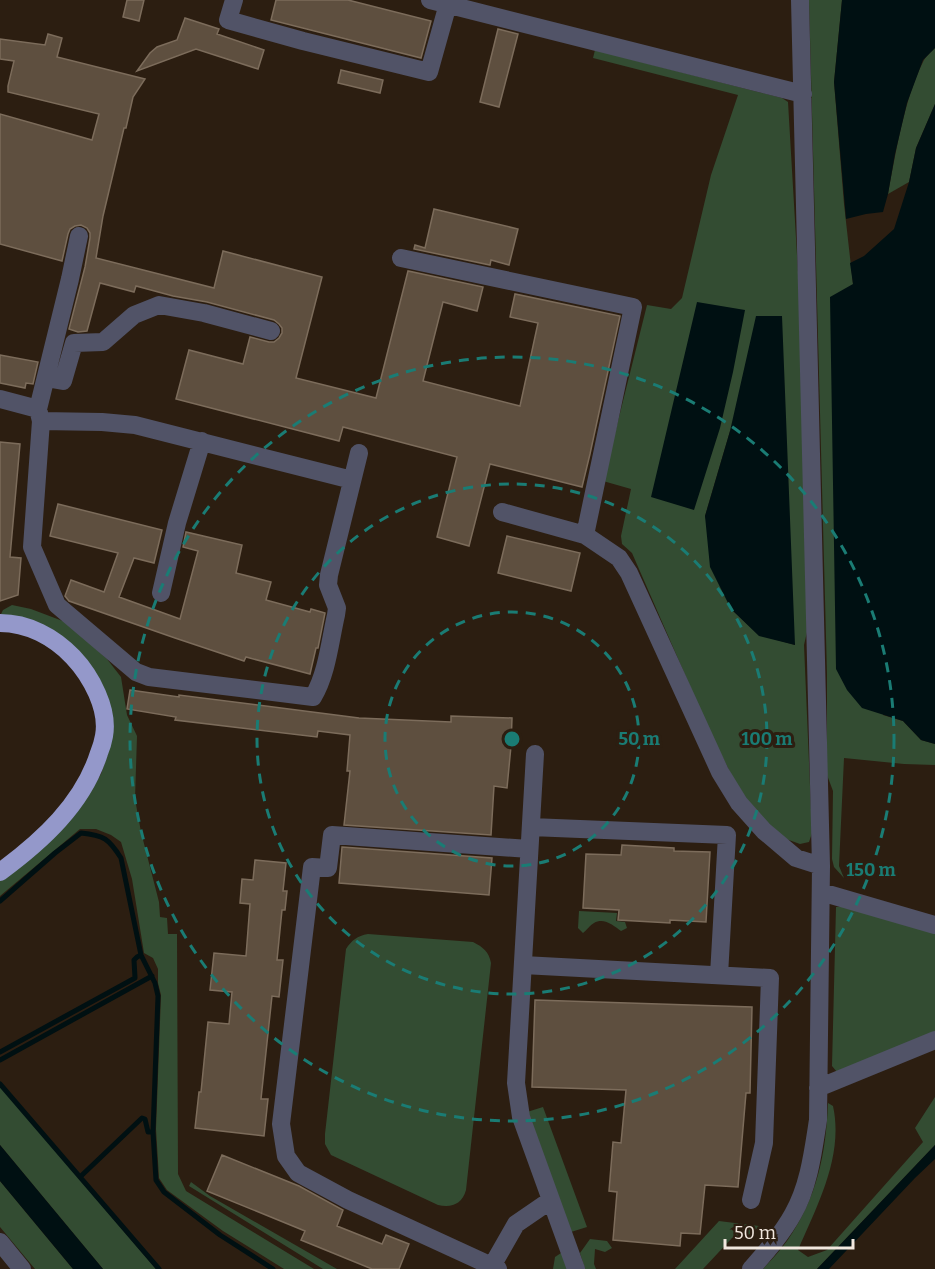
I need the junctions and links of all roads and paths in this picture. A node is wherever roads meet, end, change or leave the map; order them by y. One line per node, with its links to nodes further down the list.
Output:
1 (234, 0): 3 (street)
2 (800, 0): 4 (street)
3 (439, 2): 4 (street)
4 (803, 94): 21 (street)
5 (78, 236): 8 (street)
6 (401, 258): 15 (street)
7 (271, 331): 8 (street)
8 (46, 378): 10 (street)
9 (0, 399): 10 (street)
10 (39, 415): 11 (street); 13 (street)
11 (202, 441): 13 (street); 16 (street)
12 (359, 453): 13 (street)
13 (352, 480)
14 (502, 512): 15 (street)
15 (585, 535): 21 (street)
16 (161, 593)
17 (0, 624): 22 (highway)
18 (535, 754): 19 (street)
19 (531, 827): 20 (street); 26 (street)
20 (530, 849): 25 (street); 32 (street)
21 (821, 866): 23 (street)
22 (0, 872)
23 (821, 892): 24 (street); 28 (street)
24 (935, 925)
25 (523, 965): 26 (street); 29 (street)
26 (719, 975): 30 (street)
27 (935, 1040): 28 (street)
28 (818, 1088): 35 (street)
29 (551, 1200): 32 (street); 34 (street)
30 (751, 1200)
31 (0, 1242): 33 (street)
32 (495, 1267)
33 (22, 1269)
34 (576, 1269)
35 (751, 1269)

